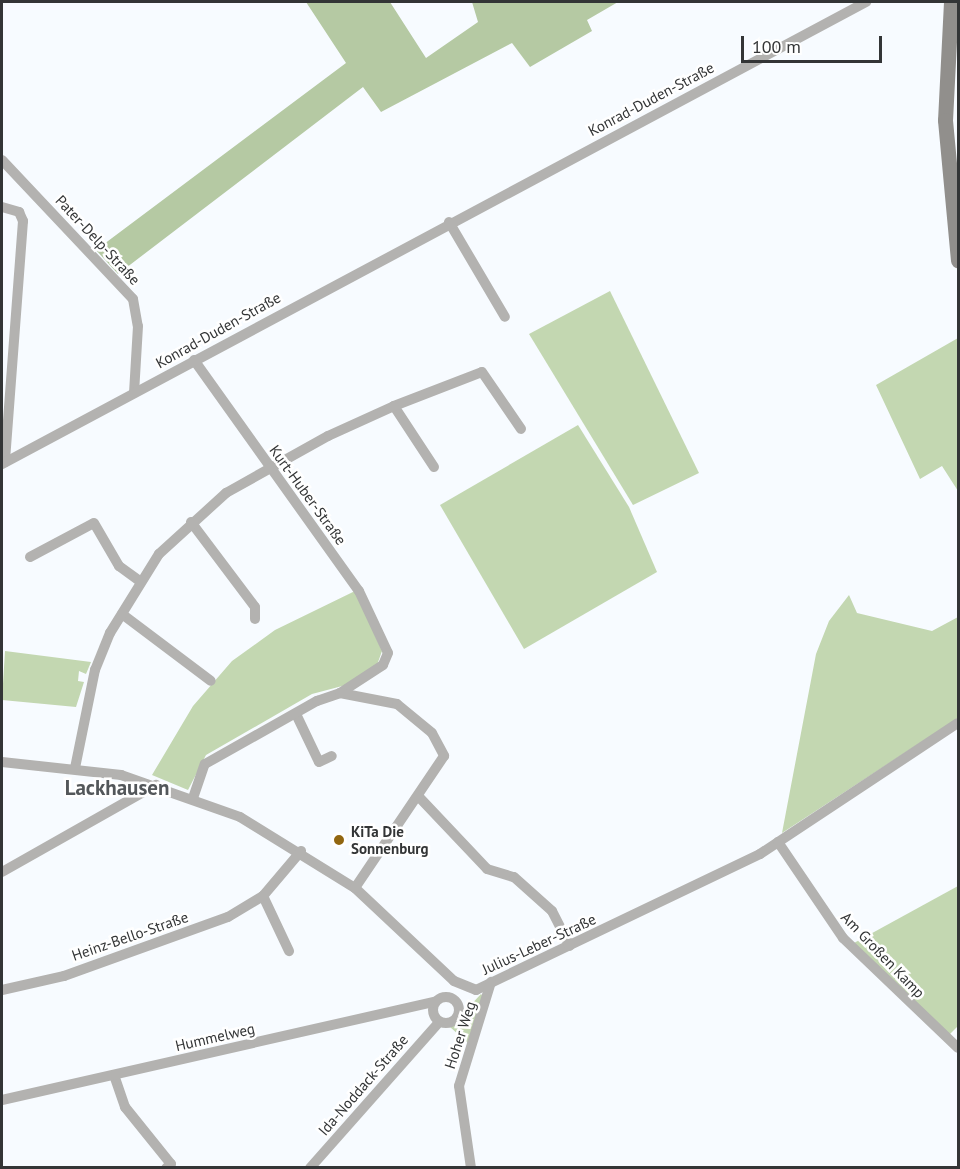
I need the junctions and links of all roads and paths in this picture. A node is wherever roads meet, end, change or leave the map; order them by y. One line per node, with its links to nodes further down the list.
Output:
1 (866, 2): 5 (street, Konrad-Duden-Straße)
2 (951, 2): 6 (main road)
3 (2, 160): 9 (street, Pater-Delp-Straße)
4 (2, 207): 12 (street)
5 (449, 222): 7 (street); 8 (street, Konrad-Duden-Straße)
6 (958, 260)
7 (505, 317)
8 (194, 360): 9 (street, Konrad-Duden-Straße); 14 (street, Kurt-Huber-Straße)
9 (134, 393): 12 (street, Konrad-Duden-Straße)
10 (394, 406): 11 (street); 13 (street); 14 (street)
11 (521, 429)
12 (3, 463)
13 (434, 467)
14 (269, 468): 15 (street); 21 (street, Kurt-Huber-Straße)
15 (191, 522): 17 (street); 19 (street)
16 (30, 557): 17 (street)
17 (141, 582): 18 (street)
18 (122, 614): 20 (street); 26 (street)
19 (255, 619)
20 (211, 681)
21 (340, 693): 22 (street); 28 (street)
22 (296, 714): 24 (street); 29 (street)
23 (958, 723): 30 (street, Julius-Leber-Straße)
24 (332, 756)
25 (2, 762): 26 (street, Julius-Leber-Straße)
26 (75, 768): 27 (street, Julius-Leber-Straße)
27 (156, 785): 29 (street, Julius-Leber-Straße); 32 (street)
28 (419, 797): 33 (street); 35 (street)
29 (193, 798): 31 (street, Julius-Leber-Straße)
30 (778, 842): 35 (street, Julius-Leber-Straße); 41 (street, Am Großen Kamp)
31 (301, 851): 33 (street, Julius-Leber-Straße); 34 (street, Heinz-Bello-Straße)
32 (2, 872)
33 (355, 888): 37 (street, Julius-Leber-Straße)
34 (263, 896): 36 (street); 38 (street, Heinz-Bello-Straße)
35 (570, 946): 37 (street, Julius-Leber-Straße)
36 (290, 951)
37 (491, 982): 46 (street, Hoher Weg)
38 (2, 990)
39 (435, 1002): 40 (street); 40 (street, Ida-Noddack-Straße); 42 (street, Hummelweg)
40 (439, 1022): 45 (street, Ida-Noddack-Straße)
41 (958, 1048)
42 (114, 1075): 43 (street, Hummelweg); 44 (street)
43 (2, 1100)
44 (166, 1167)
45 (310, 1167)
46 (471, 1167)

